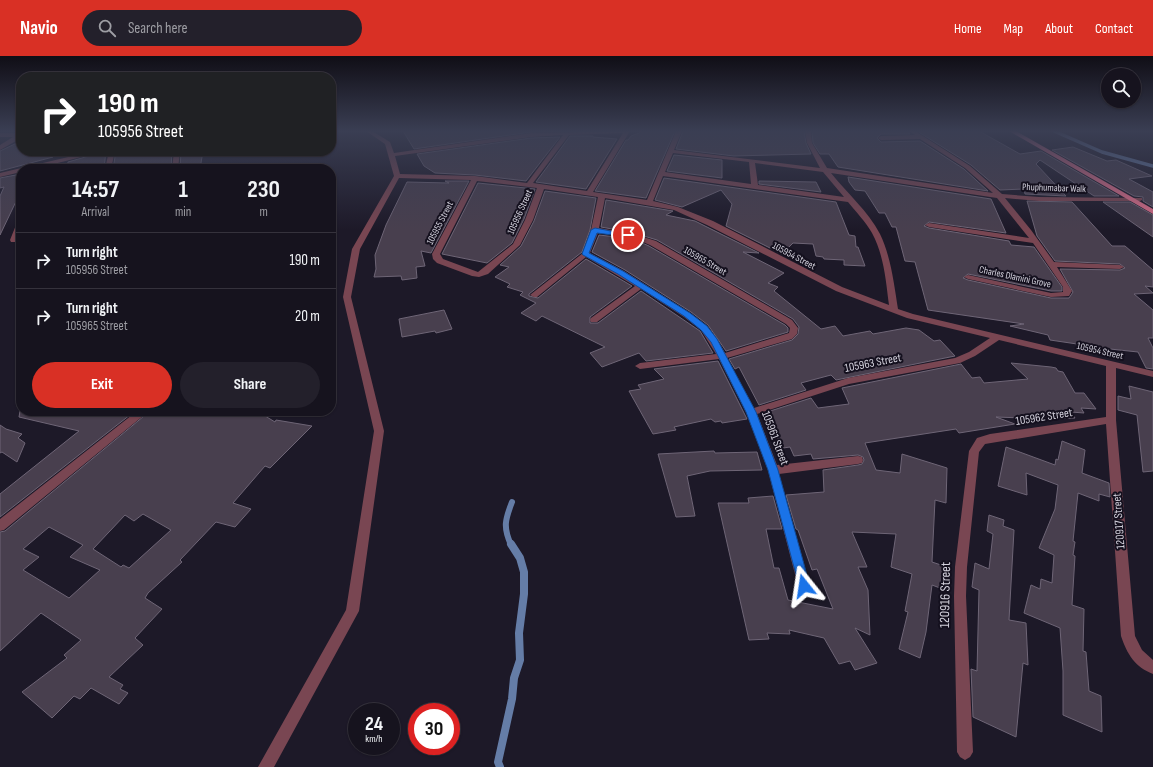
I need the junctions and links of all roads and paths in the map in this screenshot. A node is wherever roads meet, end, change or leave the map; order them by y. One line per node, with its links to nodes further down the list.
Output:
1 (394, 164): 15 (street)
2 (544, 164): 17 (street)
3 (607, 164): 20 (street)
4 (666, 164): 13 (street)
5 (752, 164): 19 (street)
6 (778, 164): 11 (street, Phuphumabar Walk)
7 (821, 164): 11 (street)
8 (962, 164): 22 (street, Charles Dlamini Grove)
9 (1069, 164): 25 (main road)
10 (1080, 164): 23 (main road)
11 (825, 170): 22 (street, Phuphumabar Walk); 24 (street)
12 (16, 171): 14 (street)
13 (662, 174): 19 (street); 26 (street)
14 (0, 175)
15 (397, 176): 16 (street, 105954 Street); 58 (street)
16 (475, 178): 17 (street, 105954 Street); 37 (street, 105955 Street)
17 (528, 185): 18 (street, 105954 Street)
18 (541, 187): 20 (street, 105954 Street); 37 (street, 105956 Street)
19 (755, 187): 24 (street)
20 (589, 194): 21 (street, 105954 Street)
21 (602, 196): 26 (street, 105954 Street); 30 (street)
22 (1000, 196): 25 (street, Phuphumabar Walk); 33 (street, Charles Dlamini Grove)
23 (1140, 199): 25 (street, Phuphumabar Walk); 27 (main road)
24 (850, 200): 41 (street)
25 (1130, 200): 28 (main road)
26 (649, 202): 41 (street, 105954 Street)
27 (1153, 206)
28 (1153, 212)
29 (929, 225): 33 (street)
30 (595, 230): 34 (street); 44 (street, 105965 Street)
31 (16, 235): 32 (street)
32 (14, 240)
33 (1035, 241): 35 (street, Charles Dlamini Grove)
34 (586, 254): 39 (street, 105961 Street); 40 (street)
35 (1051, 264): 36 (street); 38 (street, Charles Dlamini Grove)
36 (1120, 267)
37 (479, 275)
38 (968, 277)
39 (640, 286): 42 (street); 44 (street, 105961 Street)
40 (534, 295)
41 (894, 309): 43 (street, 105954 Street)
42 (594, 320)
43 (997, 337): 45 (street, 105954 Street); 48 (street, 105963 Street)
44 (723, 356): 46 (street); 48 (street, 105961 Street)
45 (1111, 365): 47 (street, 105954 Street); 50 (street, 120917 Street)
46 (640, 366)
47 (1153, 374)
48 (751, 412): 53 (street, 105961 Street)
49 (138, 416): 54 (street)
50 (1111, 420): 51 (street, 105962 Street); 56 (street, 120917 Street)
51 (981, 441): 57 (street, 120916 Street)
52 (858, 460): 53 (street)
53 (773, 470): 55 (street, 105961 Street)
54 (0, 526)
55 (804, 586)
56 (1153, 667)
57 (965, 752)
58 (266, 767)

